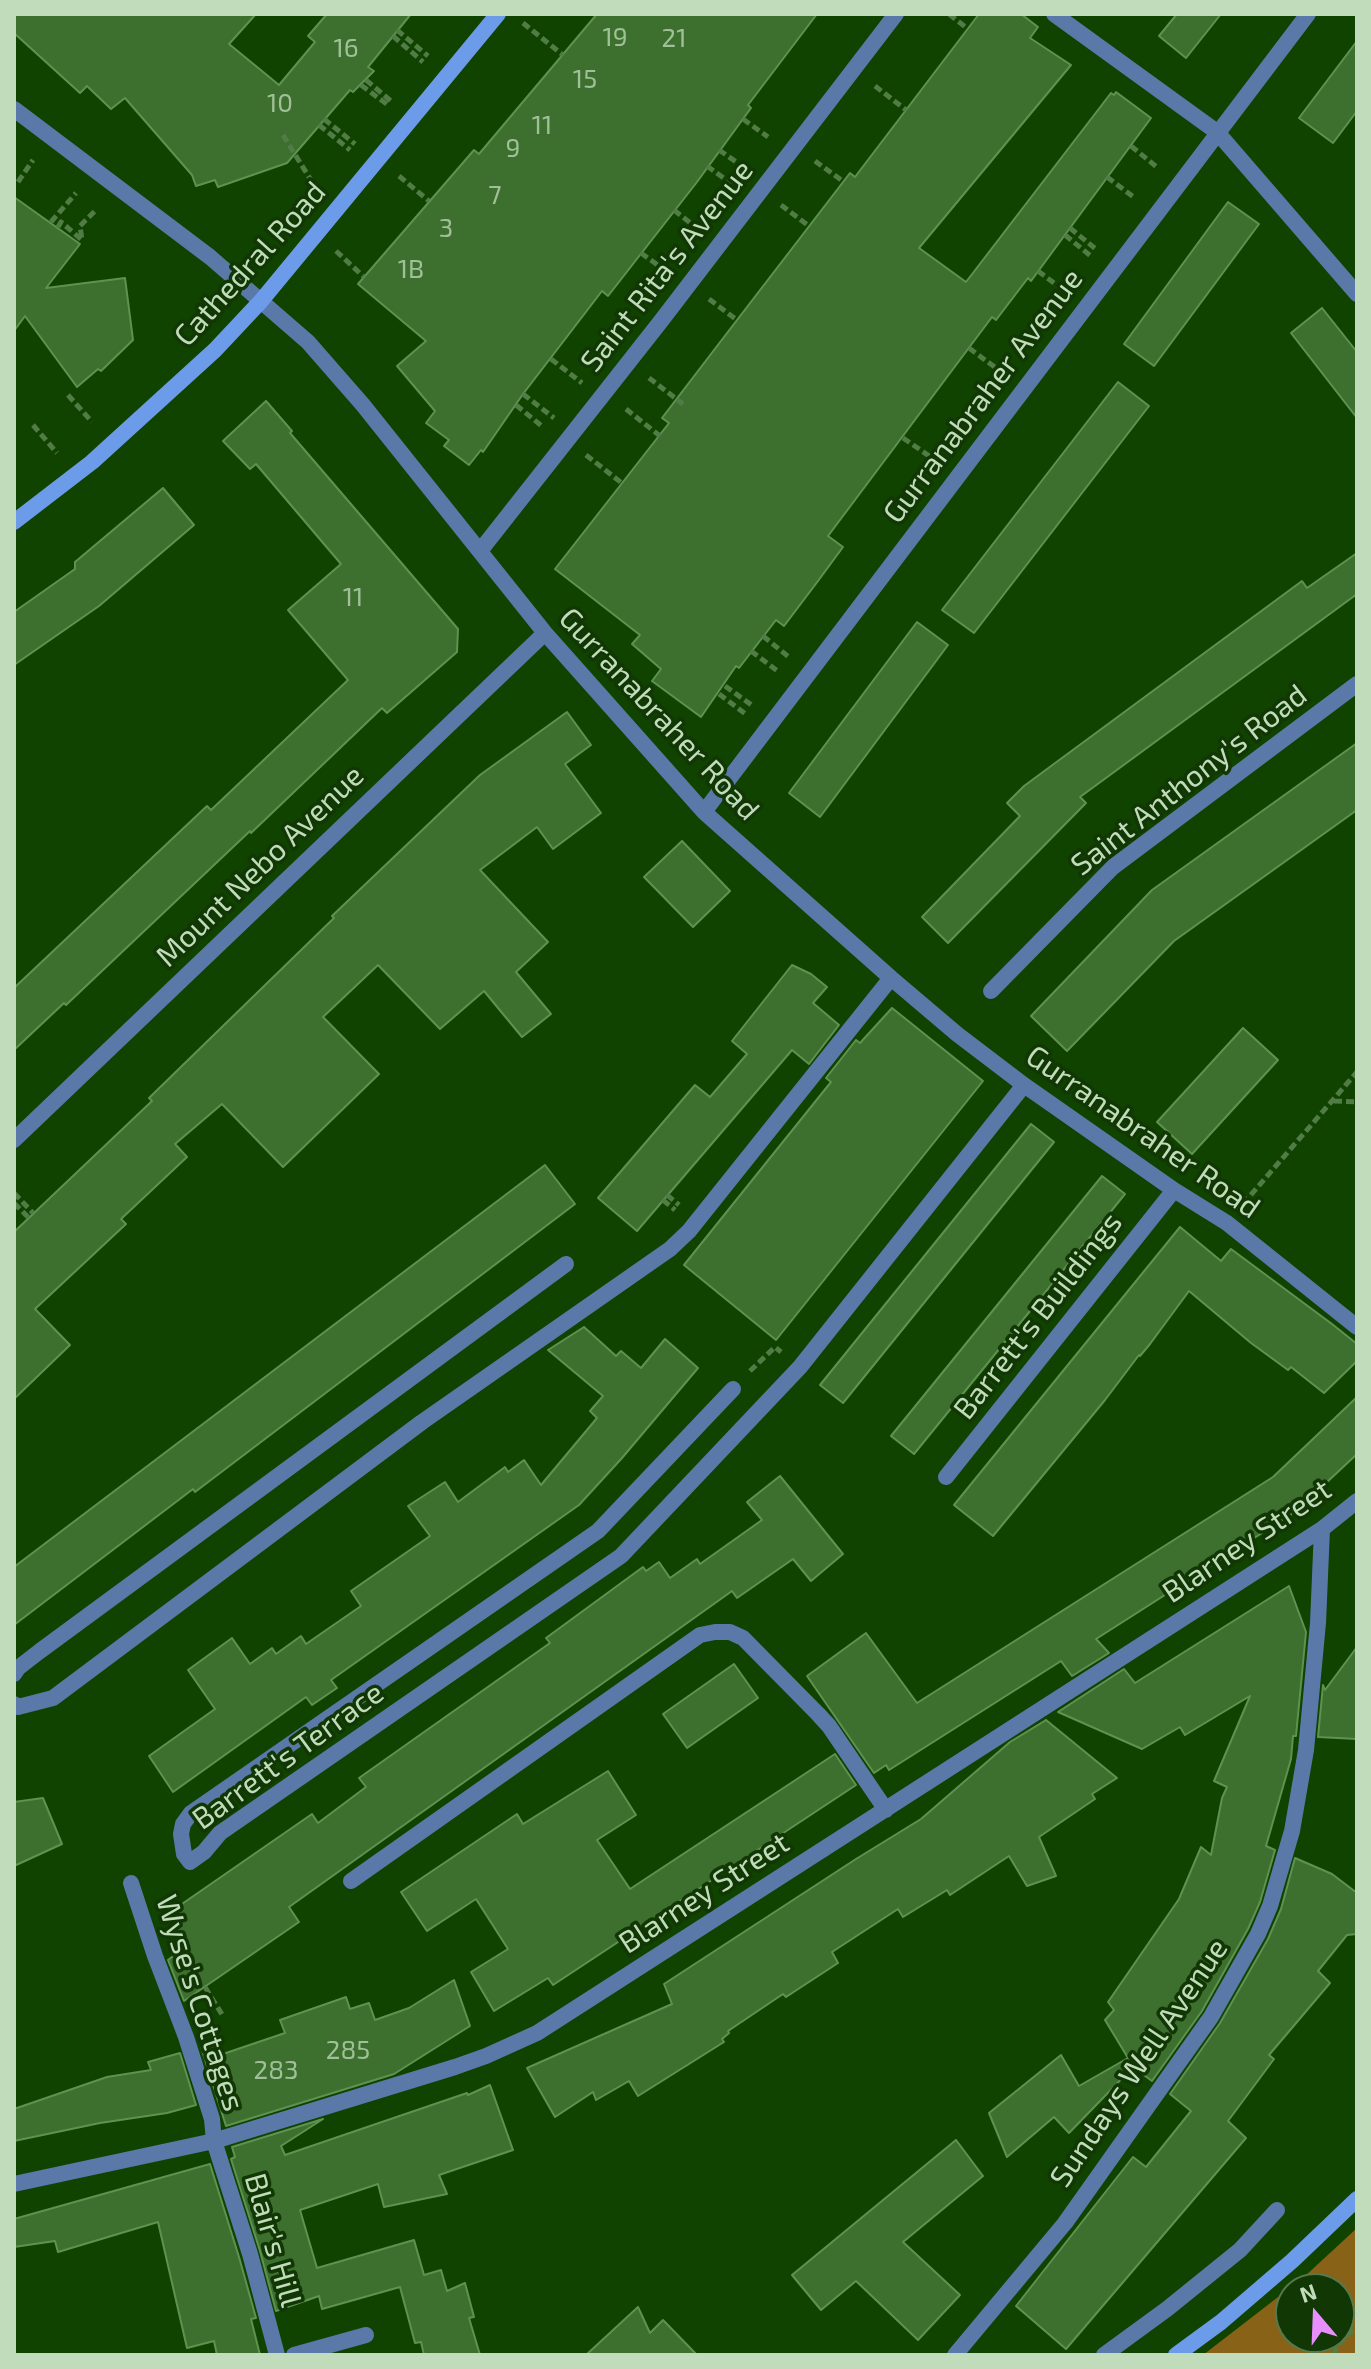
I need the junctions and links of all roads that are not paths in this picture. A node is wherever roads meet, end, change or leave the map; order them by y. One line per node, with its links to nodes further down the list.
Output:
1 (498, 14): 8 (street, Cathedral Road)
2 (896, 14): 10 (street, Saint Rita's Avenue)
3 (1054, 14): 6 (street)
4 (1308, 14): 6 (street, Gurranabraher Avenue)
5 (14, 109): 8 (street, Gurranabraher Road)
6 (1217, 132): 7 (street); 13 (street, Gurranabraher Avenue)
7 (1357, 294)
8 (261, 301): 9 (street, Cathedral Road); 10 (street, Gurranabraher Road)
9 (14, 522)
10 (480, 551): 11 (street, Gurranabraher Road)
11 (545, 633): 13 (street, Gurranabraher Road); 17 (street, Mount Nebo Avenue)
12 (1357, 684): 15 (street, Saint Anthony's Road)
13 (704, 812): 14 (street, Gurranabraher Road)
14 (891, 978): 16 (street, Gurranabraher Road); 26 (street)
15 (991, 991)
16 (1024, 1085): 18 (street, Gurranabraher Road); 21 (street, Barrett's Terrace)
17 (14, 1140)
18 (1174, 1190): 20 (street, Gurranabraher Road); 22 (street, Barrett's Buildings)
19 (566, 1264): 25 (street)
20 (1357, 1327)
21 (733, 1389)
22 (946, 1477)
23 (1357, 1501): 24 (street, Blarney Street)
24 (1322, 1529): 27 (street, Blarney Street); 37 (street, Sundays Well Avenue)
25 (14, 1674)
26 (22, 1704)
27 (886, 1810): 28 (street); 30 (street, Blarney Street)
28 (351, 1881)
29 (131, 1883): 30 (street, Wyse's Cottages)
30 (214, 2141): 31 (street, Blarney Street); 35 (street, Blair's Hill)
31 (14, 2184)
32 (1357, 2199): 39 (street)
33 (1277, 2210): 38 (street)
34 (366, 2335): 36 (street)
35 (277, 2355)
36 (294, 2355)
37 (955, 2355)
38 (1104, 2355)
39 (1176, 2355)

